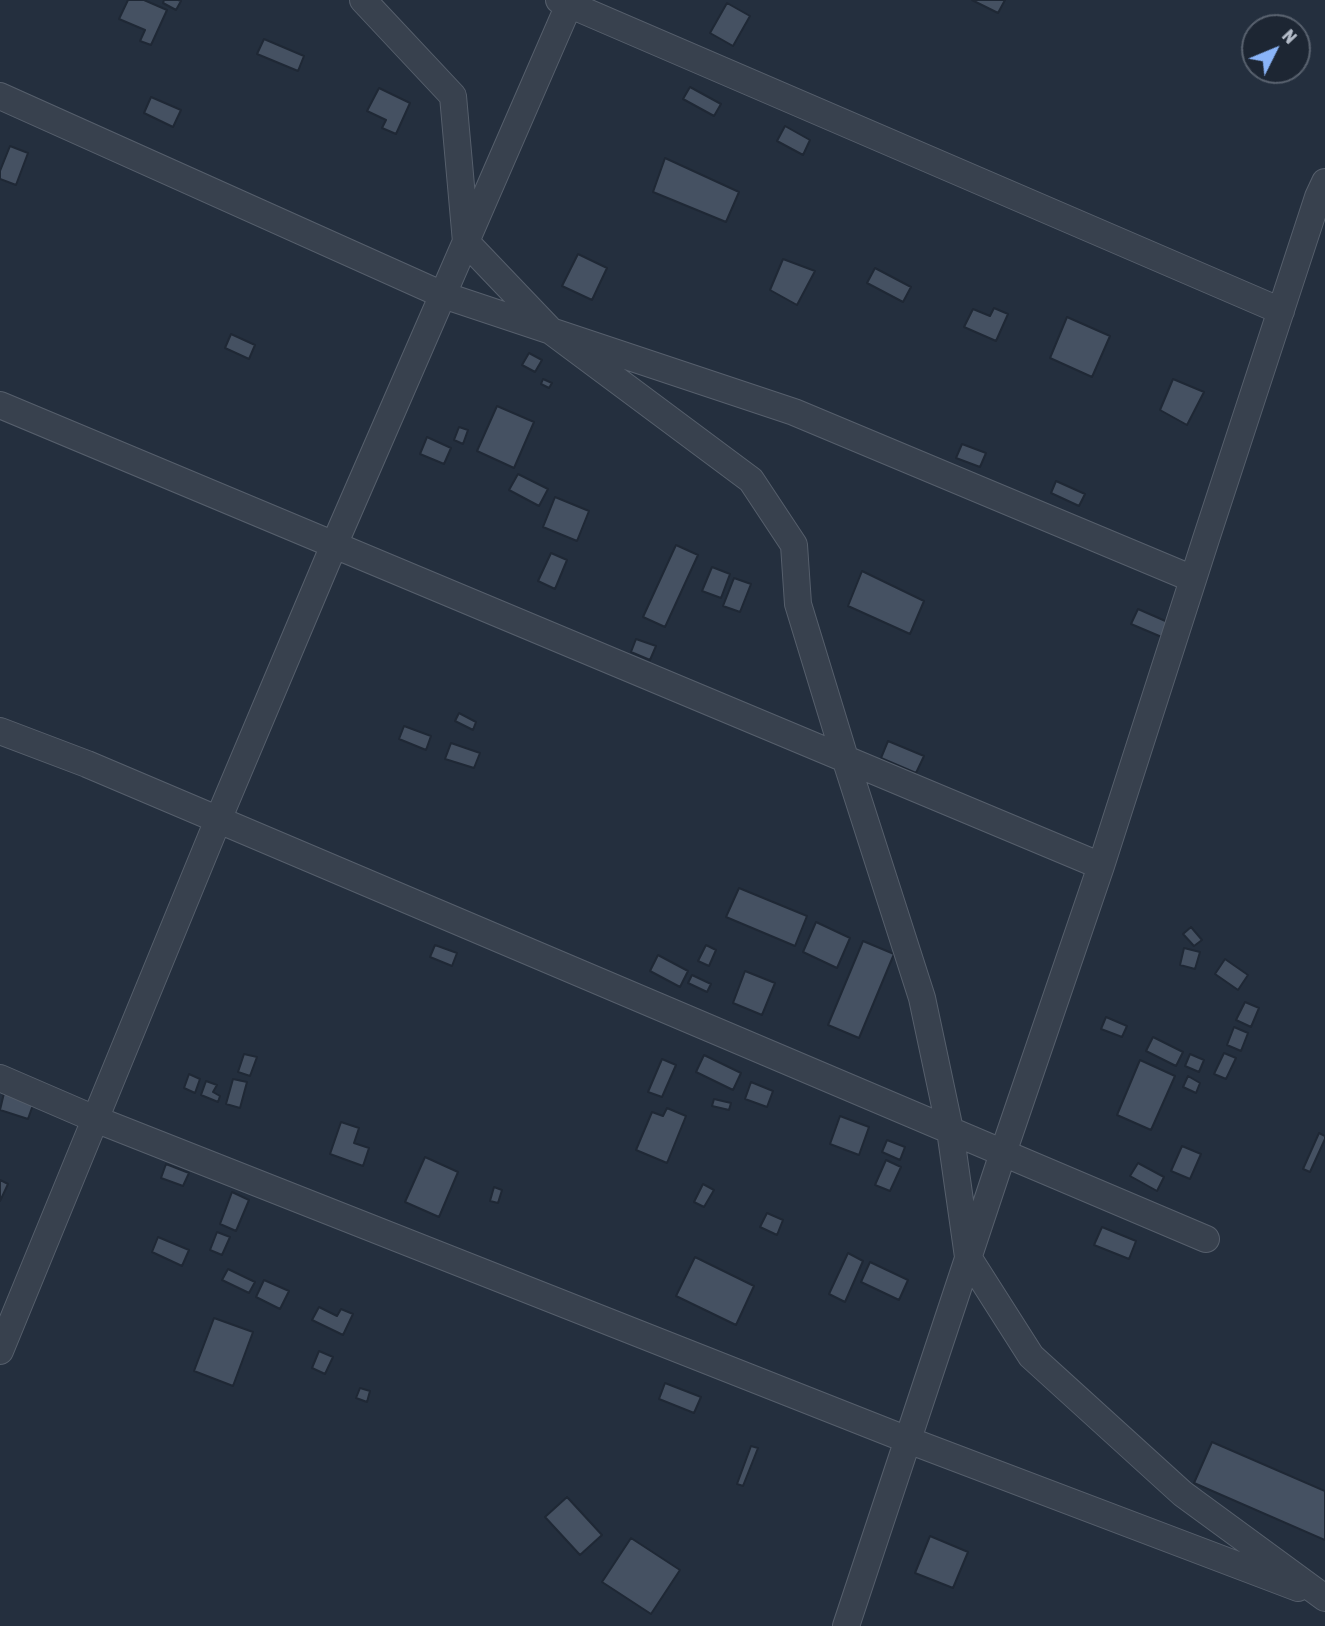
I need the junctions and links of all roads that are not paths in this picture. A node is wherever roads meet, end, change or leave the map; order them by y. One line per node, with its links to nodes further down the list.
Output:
1 (363, 0): 5 (street)
2 (566, 1): 5 (street); 7 (street)
3 (0, 96): 6 (street)
4 (1325, 182): 7 (street)
5 (466, 242): 6 (street); 8 (street)
6 (443, 295): 8 (street); 10 (street)
7 (1281, 310): 11 (street)
8 (551, 331): 11 (street); 13 (street)
9 (0, 405): 10 (street)
10 (334, 545): 13 (street); 14 (street)
11 (1193, 579): 15 (street)
12 (0, 730): 14 (street)
13 (845, 758): 15 (street); 18 (street)
14 (218, 820): 17 (street); 18 (street)
15 (1101, 866): 19 (street)
16 (0, 1078): 17 (street)
17 (95, 1118): 22 (street); 23 (street)
18 (950, 1130): 19 (street); 21 (street)
19 (1003, 1153): 20 (street); 21 (street)
20 (1206, 1238)
21 (968, 1257): 23 (street); 24 (street)
22 (0, 1351)
23 (908, 1440): 24 (street); 25 (street)
24 (1325, 1598)
25 (846, 1626)

